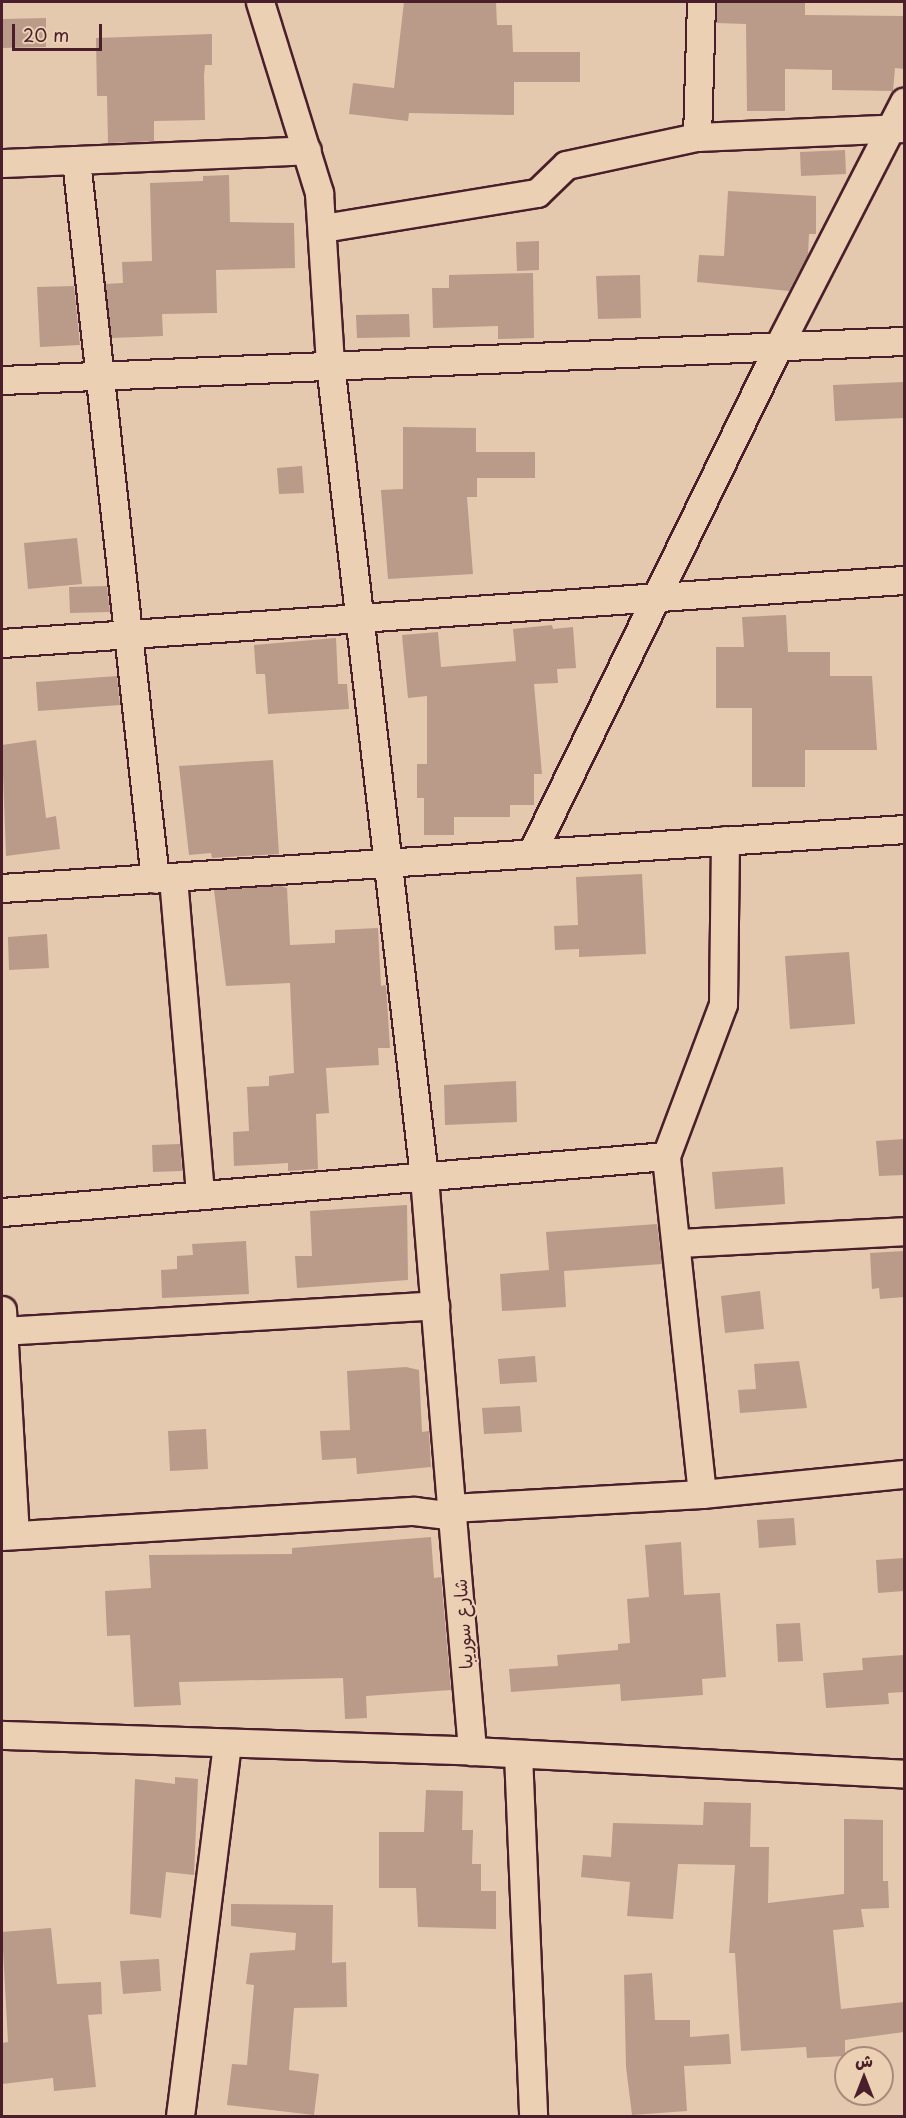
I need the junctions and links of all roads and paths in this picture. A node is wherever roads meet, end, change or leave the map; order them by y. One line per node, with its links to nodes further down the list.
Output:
1 (260, 2): 6 (street, شارع سوريبا)
2 (701, 2): 5 (street)
3 (904, 102): 4 (street)
4 (898, 128): 5 (street); 11 (street)
5 (698, 137): 9 (street)
6 (307, 150): 7 (street); 9 (street, شارع سوريبا)
7 (76, 160): 8 (street); 13 (street)
8 (2, 163)
9 (323, 228): 12 (street, شارع سوريبا)
10 (904, 341): 11 (street)
11 (778, 347): 12 (street); 16 (street)
12 (330, 364): 13 (street); 17 (street, شارع سوريبا)
13 (100, 375): 14 (street); 18 (street)
14 (2, 380)
15 (904, 580): 16 (street)
16 (660, 595): 17 (street); 22 (street)
17 (358, 615): 18 (street); 23 (street, شارع سوريبا)
18 (125, 634): 19 (street); 24 (street)
19 (2, 643)
20 (904, 828): 21 (street)
21 (725, 840): 22 (street); 26 (street)
22 (532, 852): 23 (street)
23 (386, 862): 24 (street); 27 (street, شارع سوريبا)
24 (164, 878): 25 (street); 28 (street)
25 (2, 888)
26 (666, 1156): 27 (street); 31 (street)
27 (424, 1177): 28 (street); 32 (street, شارع سوريبا)
28 (200, 1195): 29 (street)
29 (2, 1212)
30 (904, 1231): 31 (street)
31 (678, 1243): 35 (street)
32 (435, 1305): 33 (street); 36 (street, شارع سوريبا)
33 (2, 1320): 37 (street)
34 (904, 1474): 35 (street)
35 (702, 1494): 36 (street)
36 (452, 1512): 37 (street); 40 (street, شارع سوريبا)
37 (8, 1536)
38 (2, 1735): 39 (street)
39 (227, 1746): 40 (street); 43 (street)
40 (472, 1751): 41 (street)
41 (518, 1754): 42 (street); 44 (street)
42 (904, 1774)
43 (180, 2116)
44 (532, 2116)

